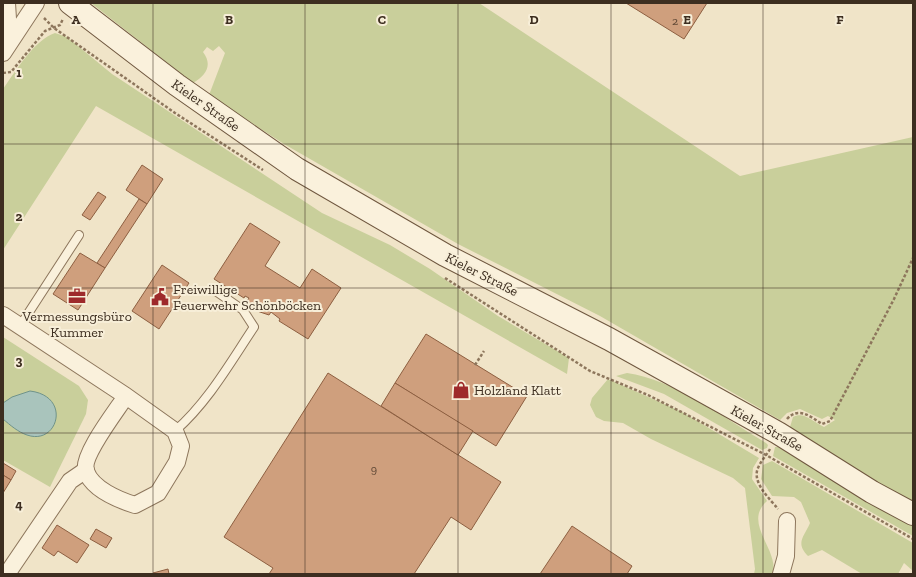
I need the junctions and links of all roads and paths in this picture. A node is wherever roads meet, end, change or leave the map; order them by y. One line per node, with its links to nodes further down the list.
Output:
1 (6, 3): 5 (street)
2 (36, 3): 6 (street)
3 (72, 4): 4 (path); 19 (main road, Kieler Straße)
4 (54, 28): 7 (path); 8 (path)
5 (3, 48)
6 (3, 53)
7 (3, 74)
8 (265, 172)
9 (79, 235): 14 (lane)
10 (913, 258): 19 (path)
11 (443, 276): 20 (path)
12 (216, 292): 18 (lane)
13 (3, 315): 14 (street)
14 (20, 326): 17 (street)
15 (484, 351): 16 (path)
16 (476, 365)
17 (126, 396): 18 (street); 21 (street)
18 (175, 431): 21 (street)
19 (778, 433): 20 (path); 22 (main road, Kieler Straße)
20 (766, 455): 23 (path); 24 (path)
21 (86, 470): 25 (street)
22 (913, 514)
23 (788, 521): 26 (street)
24 (913, 539)
25 (7, 574)
26 (781, 574)

